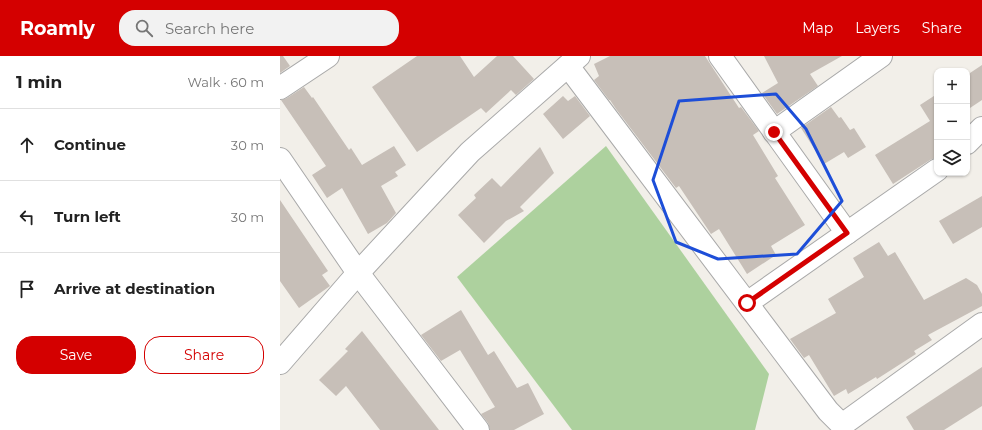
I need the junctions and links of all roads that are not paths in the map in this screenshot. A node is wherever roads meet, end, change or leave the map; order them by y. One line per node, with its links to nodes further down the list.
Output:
1 (328, 56): 5 (street)
2 (720, 56): 7 (street)
3 (881, 56): 7 (street)
4 (573, 61): 12 (street); 13 (street)
5 (280, 88)
6 (982, 128): 8 (street)
7 (774, 132): 11 (street)
8 (970, 140)
9 (280, 160): 12 (street)
10 (934, 172): 11 (street)
11 (847, 233): 13 (street)
12 (358, 273): 15 (street); 16 (street)
13 (747, 303): 14 (street)
14 (982, 324)
15 (280, 363)
16 (478, 430)

